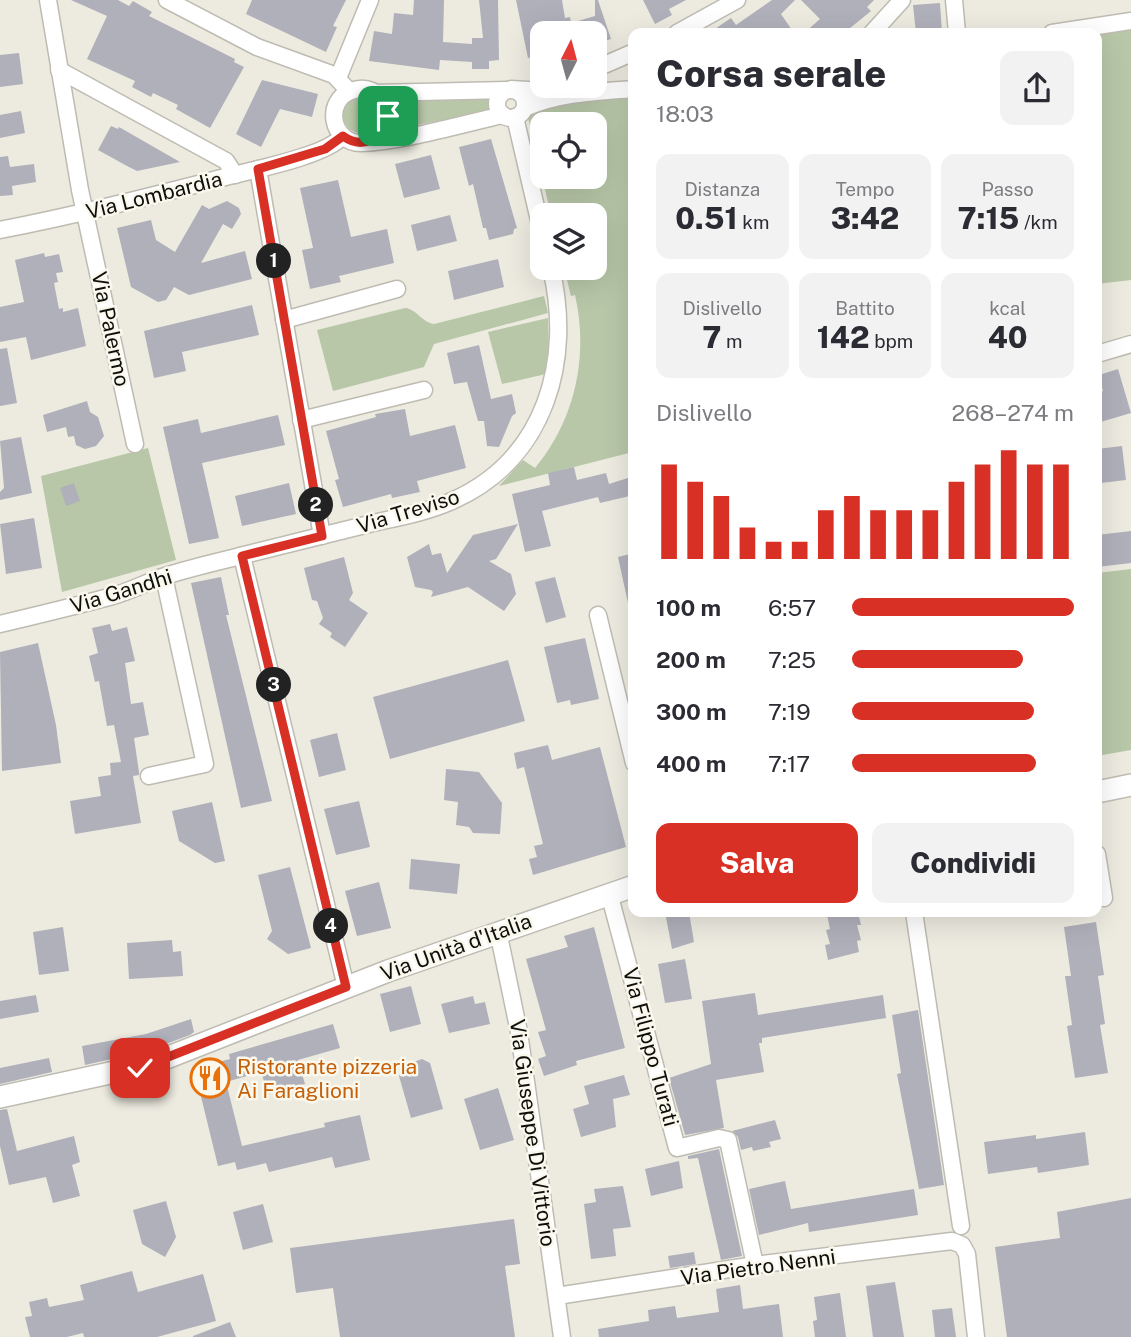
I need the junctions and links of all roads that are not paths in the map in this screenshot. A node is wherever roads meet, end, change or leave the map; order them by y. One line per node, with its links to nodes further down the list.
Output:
1 (48, 0): 14 (street, Via Palermo)
2 (167, 0): 15 (street)
3 (370, 0): 15 (street)
4 (737, 0): 8 (street)
5 (902, 0): 9 (street)
6 (954, 0): 10 (street)
7 (1131, 21): 11 (street)
8 (686, 28)
9 (877, 28)
10 (957, 28)
11 (1085, 28)
12 (628, 55): 13 (street)
13 (607, 64)
14 (60, 70): 27 (street); 29 (street, Via Palermo)
15 (338, 78): 20 (street)
16 (509, 89): 17 (street); 21 (street); 23 (street); 23 (street)
17 (530, 89)
18 (628, 89): 19 (street)
19 (607, 90)
20 (349, 91): 21 (street); 24 (street)
21 (375, 93): 25 (street)
22 (560, 98): 23 (street)
23 (514, 114): 25 (street); 28 (street)
24 (343, 136): 25 (street); 26 (street, Via Lombardia)
25 (370, 141)
26 (258, 169): 27 (street, Via Lombardia); 33 (street)
27 (234, 175): 29 (street, Via Lombardia)
28 (535, 203)
29 (87, 213): 30 (street, Via Lombardia); 38 (street, Via Palermo)
30 (0, 230)
31 (554, 280): 39 (street, Via Treviso)
32 (397, 289): 33 (street)
33 (284, 320): 37 (street)
34 (1131, 344): 35 (street)
35 (1102, 353)
36 (424, 390): 37 (street)
37 (301, 420): 39 (street)
38 (135, 444)
39 (322, 536): 40 (street, Via Treviso)
40 (242, 556): 41 (street, Via Gandhi); 54 (street)
41 (164, 577): 43 (street, Via Gandhi); 45 (street)
42 (598, 615): 44 (street)
43 (0, 624)
44 (628, 738)
45 (149, 776)
46 (1131, 785): 47 (street)
47 (1102, 791)
48 (1102, 885): 51 (street)
49 (628, 888): 50 (street, Via Unità d'Italia)
50 (609, 893): 53 (street, Via Unità d'Italia); 57 (street, Via Filippo Turati)
51 (1104, 898)
52 (915, 917): 56 (street)
53 (498, 931): 54 (street, Via Unità d'Italia); 58 (street, Via Giuseppe Di Vittorio)
54 (346, 987): 55 (street, Via Unità d'Italia)
55 (0, 1097)
56 (961, 1226)
57 (755, 1265): 58 (street, Via Pietro Nenni); 60 (street, Via Pietro Nenni)
58 (557, 1296): 59 (street, Via Giuseppe Di Vittorio)
59 (562, 1337)
60 (976, 1337)

